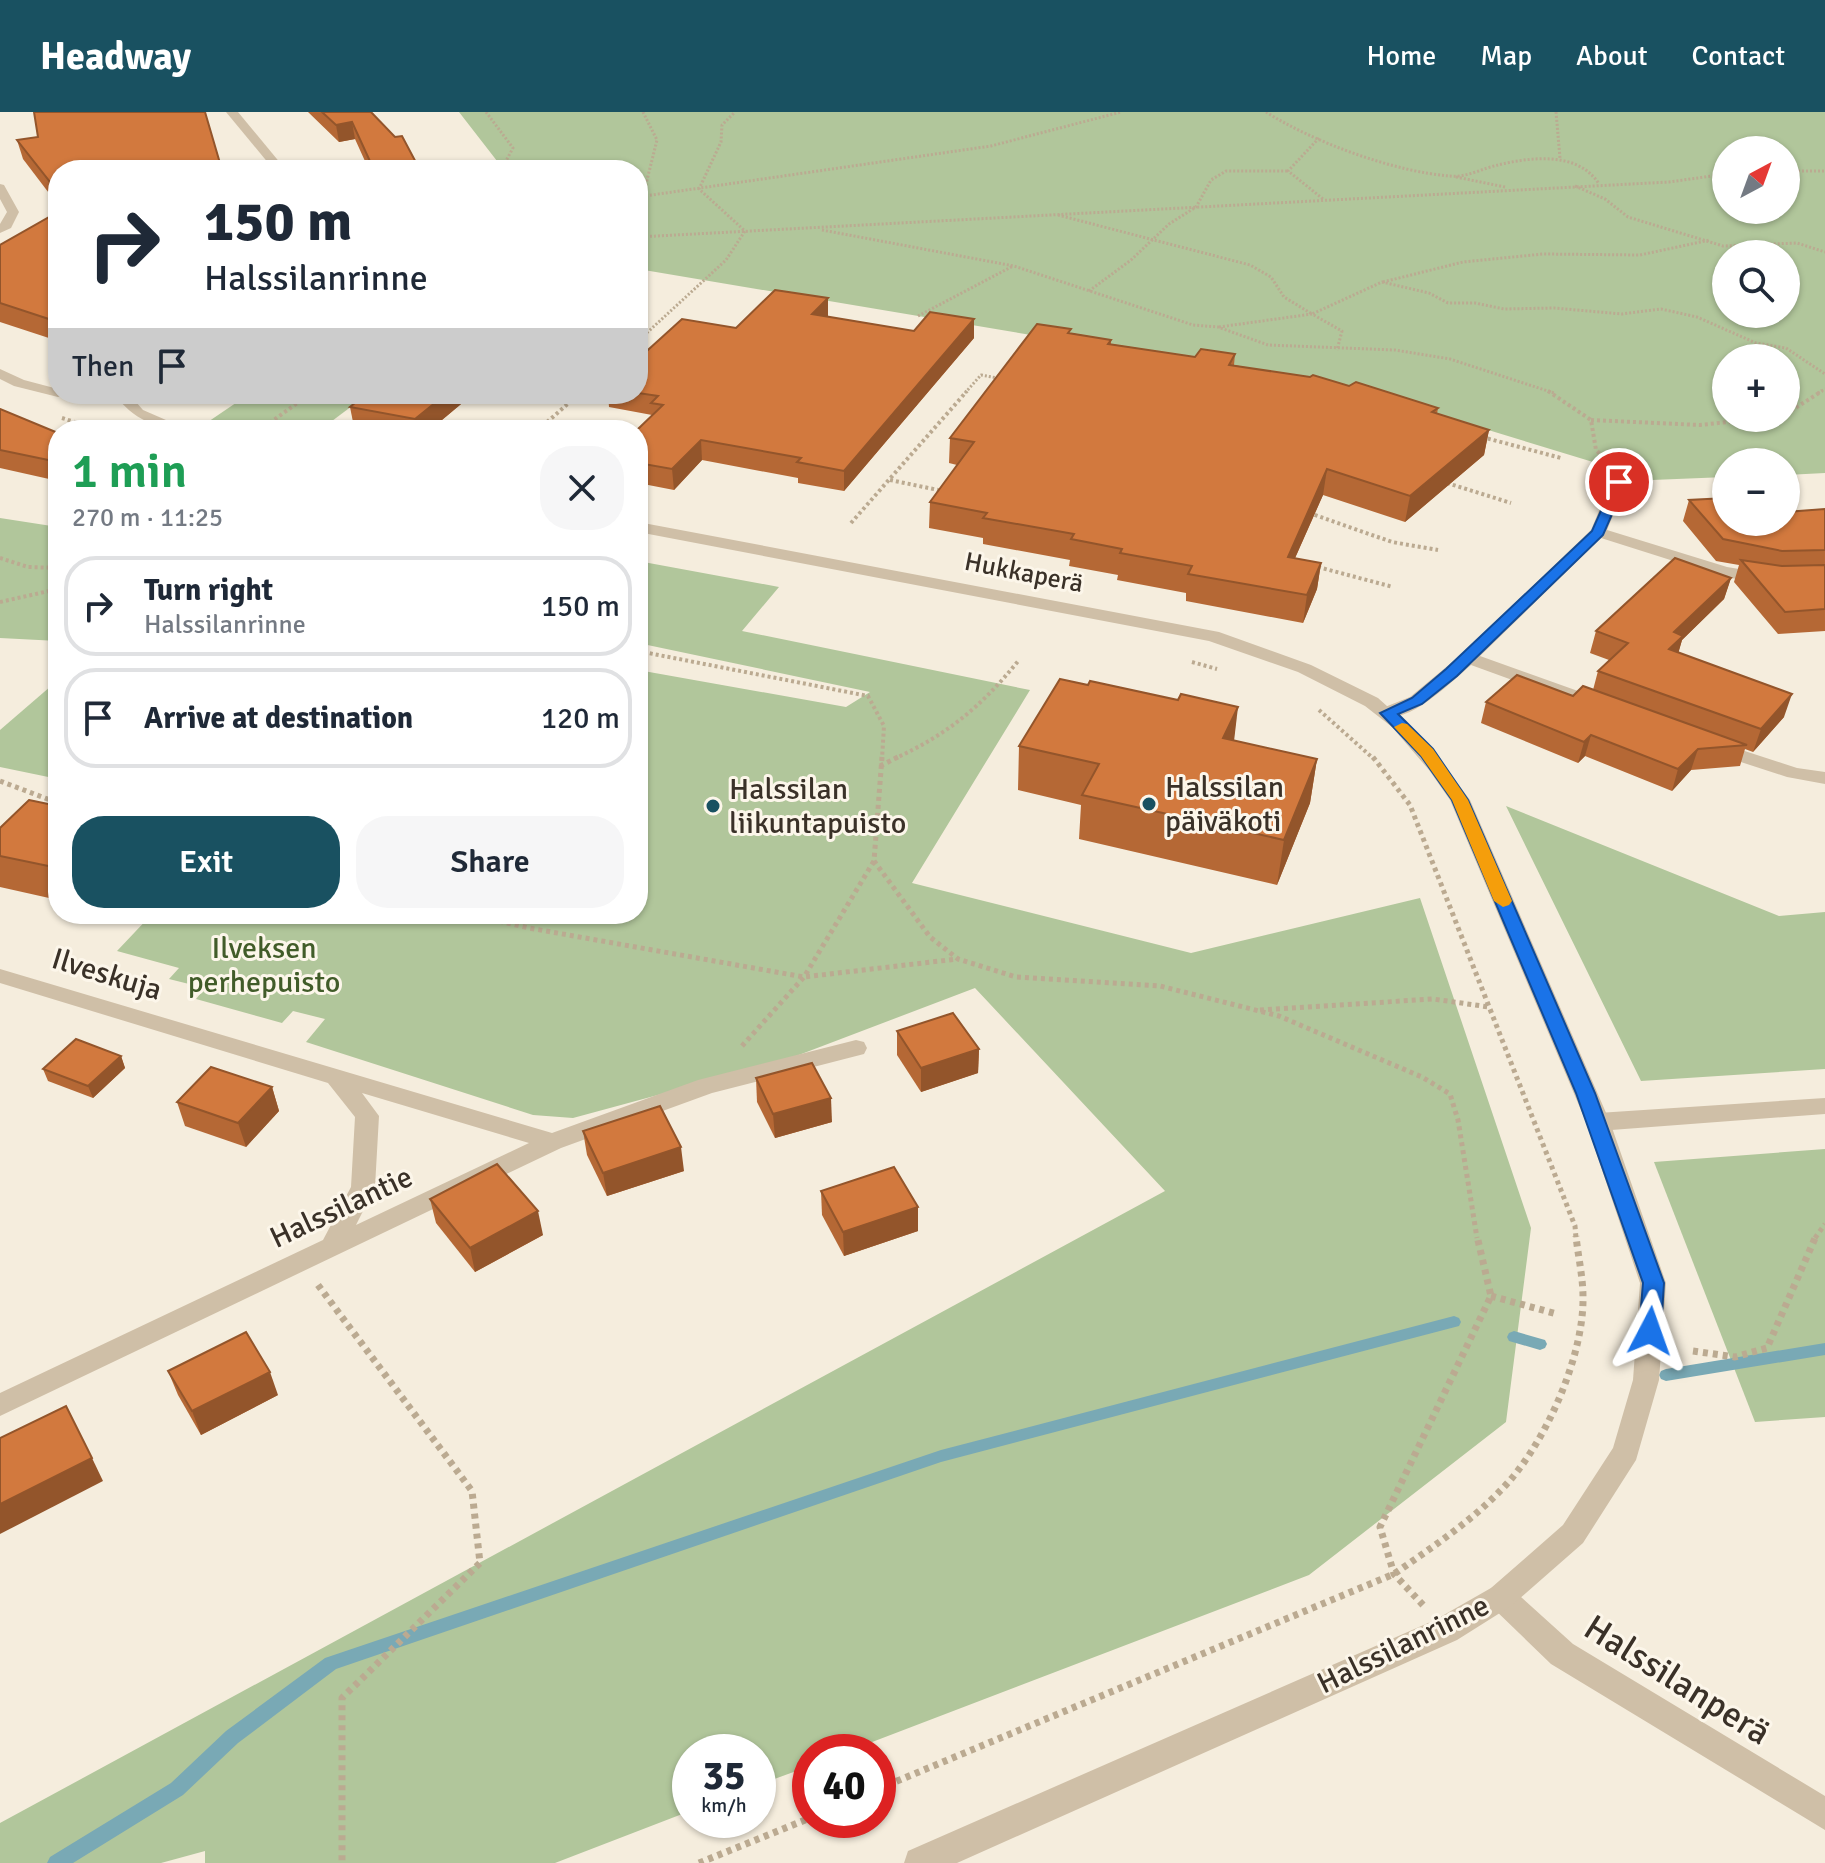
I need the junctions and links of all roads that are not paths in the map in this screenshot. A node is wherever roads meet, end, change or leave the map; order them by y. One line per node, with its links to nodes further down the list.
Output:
1 (232, 112): 2 (street)
2 (272, 160)
3 (0, 188): 4 (street)
4 (0, 229)
5 (0, 373): 6 (street)
6 (48, 390)
7 (130, 404): 8 (street)
8 (156, 420)
9 (1619, 482): 11 (street)
10 (648, 529): 15 (street, Hukkaperä)
11 (1598, 532): 12 (street); 13 (street)
12 (1825, 578)
13 (1468, 658): 14 (street); 15 (street)
14 (1617, 712)
15 (1387, 713): 22 (street, Halssilanrinne)
16 (1692, 739): 17 (street)
17 (1825, 778)
18 (0, 976): 20 (street, Ilveskuja)
19 (856, 1048): 23 (street, Halssilantie)
20 (336, 1077): 23 (street, Ilveskuja); 24 (street)
21 (1825, 1106): 22 (street)
22 (1598, 1122): 26 (street, Halssilanrinne)
23 (553, 1142): 24 (street, Halssilantie)
24 (332, 1247): 25 (street, Halssilantie)
25 (0, 1405)
26 (1501, 1597): 27 (street, Halssilanperä); 28 (street, Halssilanrinne)
27 (1825, 1814)
28 (920, 1863)

